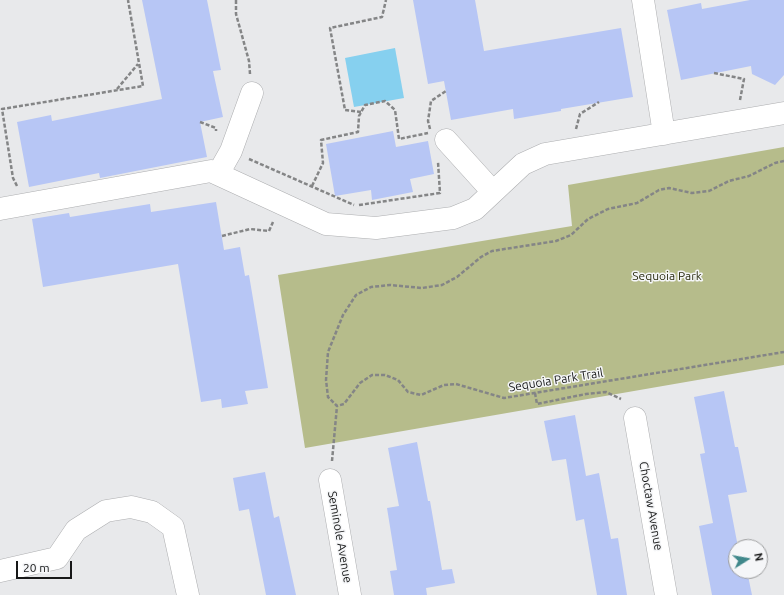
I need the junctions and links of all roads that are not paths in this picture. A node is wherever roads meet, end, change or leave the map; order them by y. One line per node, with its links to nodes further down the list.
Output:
1 (643, 0): 4 (street)
2 (252, 93): 6 (street)
3 (784, 114): 4 (street)
4 (664, 134): 7 (street)
5 (446, 140): 7 (street)
6 (218, 174): 7 (street); 8 (street)
7 (493, 192)
8 (0, 208)
9 (635, 418): 14 (street, Choctaw Avenue)
10 (330, 480): 13 (street, Seminole Avenue)
11 (0, 571): 12 (street)
12 (188, 595)
13 (350, 595)
14 (666, 595)

